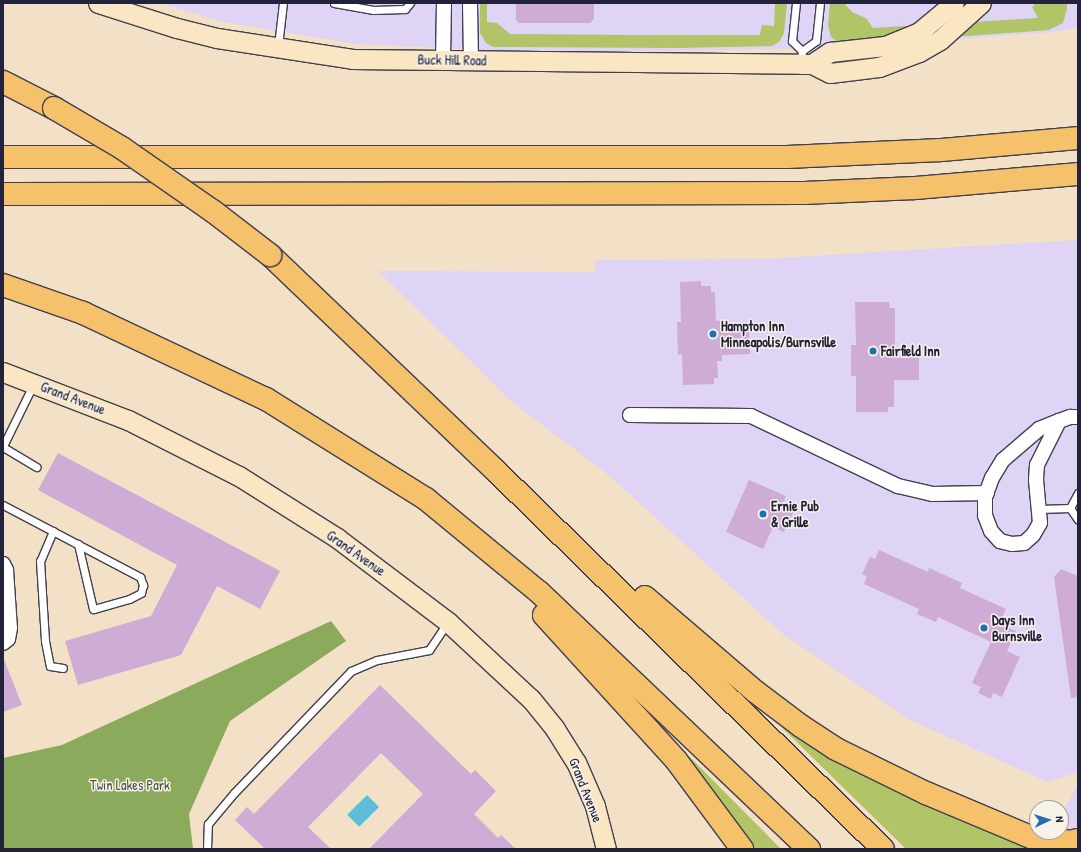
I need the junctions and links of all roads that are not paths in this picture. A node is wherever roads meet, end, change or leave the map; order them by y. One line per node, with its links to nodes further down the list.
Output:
1 (98, 3): 12 (street, Buck Hill Road)
2 (283, 3): 12 (lane)
3 (334, 3): 11 (lane)
4 (410, 3): 11 (lane)
5 (444, 3): 13 (street)
6 (470, 3): 14 (street)
7 (796, 3): 15 (lane)
8 (820, 3): 15 (lane)
9 (954, 3): 15 (street)
10 (981, 3): 15 (street, Buck Hill Road)
11 (373, 6)
12 (277, 48): 13 (street, Buck Hill Road)
13 (443, 60): 14 (street, Buck Hill Road)
14 (471, 60): 15 (street, Buck Hill Road)
15 (805, 60)
16 (3, 82): 29 (highway, bridge)
17 (1078, 138): 18 (highway)
18 (3, 158)
19 (1078, 174): 20 (highway)
20 (3, 194)
21 (3, 284): 37 (highway)
22 (3, 372): 23 (street, Grand Avenue)
23 (34, 383): 27 (lane); 40 (street, Grand Avenue)
24 (630, 415): 30 (street)
25 (1078, 417): 26 (street)
26 (1059, 421): 30 (street); 34 (street)
27 (3, 447): 28 (lane)
28 (36, 467)
29 (495, 470): 43 (highway); 49 (highway)
30 (987, 493): 34 (street)
31 (1078, 493): 33 (lane)
32 (3, 505): 36 (lane)
33 (1070, 508): 34 (lane); 35 (lane)
34 (1039, 509)
35 (1078, 520)
36 (53, 531): 38 (lane); 42 (lane)
37 (469, 533): 47 (highway); 48 (highway)
38 (78, 544): 38 (lane)
39 (3, 564): 41 (street)
40 (448, 622): 45 (lane); 46 (street, Grand Avenue)
41 (3, 643)
42 (63, 668)
43 (1004, 825): 44 (highway); 50 (highway)
44 (1078, 840)
45 (207, 849)
46 (606, 849)
47 (742, 849)
48 (809, 849)
49 (883, 849)
50 (1059, 849)

